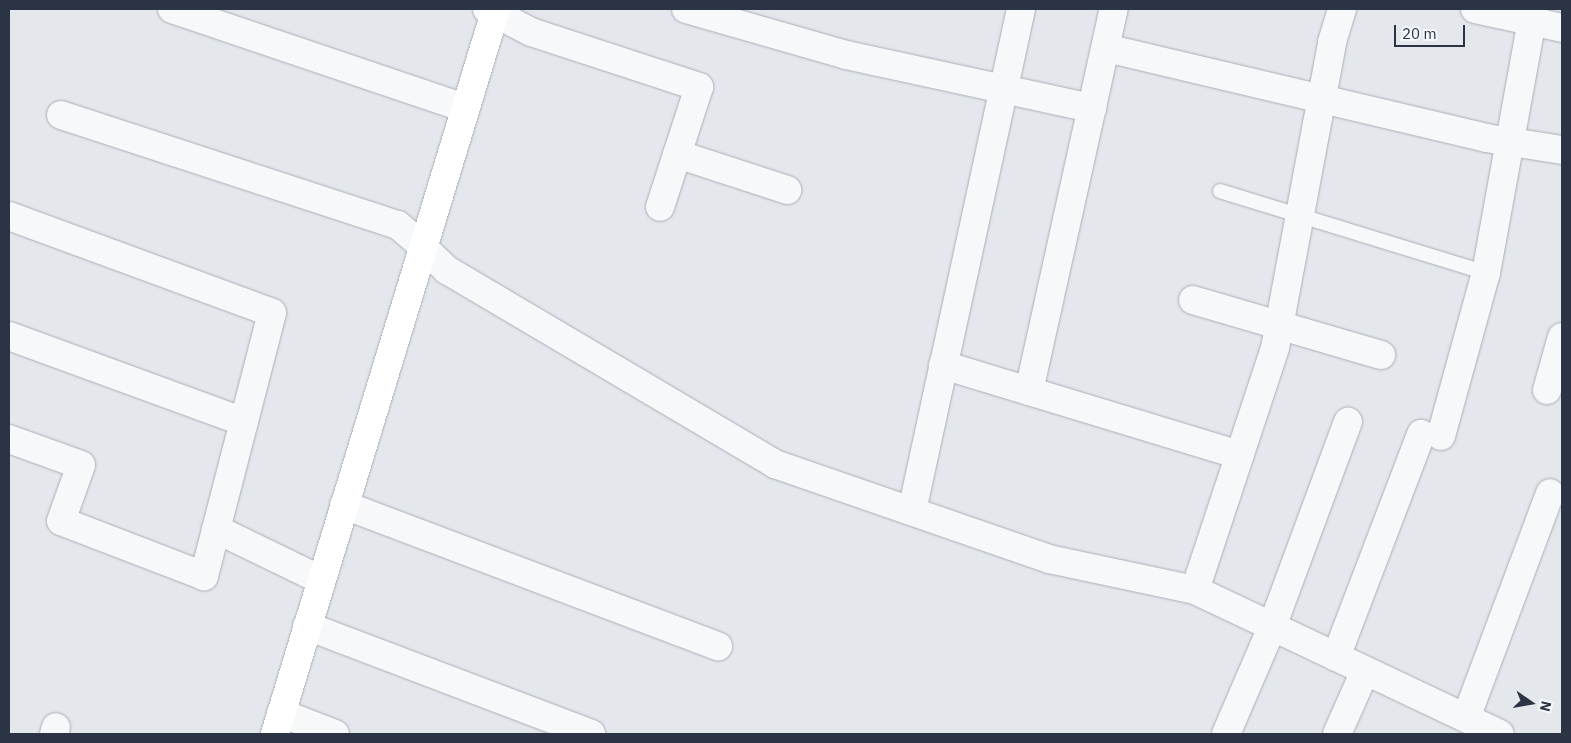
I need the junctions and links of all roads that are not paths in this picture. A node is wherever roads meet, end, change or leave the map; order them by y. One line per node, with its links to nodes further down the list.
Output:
1 (172, 9): 13 (street)
2 (686, 9): 11 (street)
3 (1020, 9): 11 (street)
4 (1114, 9): 10 (street)
5 (1342, 9): 12 (street)
6 (1475, 9): 8 (street)
7 (492, 10): 13 (main road); 18 (street)
8 (1533, 15): 9 (street); 16 (street)
9 (1562, 28)
10 (1106, 48): 12 (street); 14 (street)
11 (1004, 87): 14 (street); 31 (street)
12 (1321, 101): 16 (street); 23 (street)
13 (465, 108): 24 (main road)
14 (1092, 108): 33 (street)
15 (61, 115): 24 (street)
16 (1509, 139): 17 (street); 25 (street)
17 (1562, 150)
18 (677, 154): 19 (street); 21 (street)
19 (787, 190)
20 (1220, 191): 23 (lane)
21 (660, 206)
22 (9, 216): 34 (street)
23 (1300, 217): 25 (lane); 27 (street)
24 (422, 246): 39 (main road); 40 (street)
25 (1486, 273): 47 (street)
26 (1194, 300): 27 (street)
27 (1280, 325): 30 (street); 37 (street)
28 (9, 336): 34 (street)
29 (1562, 337): 32 (street)
30 (1382, 355)
31 (943, 365): 33 (street); 40 (street)
32 (1547, 390)
33 (1029, 391): 37 (street)
34 (244, 422): 41 (street)
35 (1348, 422): 45 (street)
36 (9, 439): 41 (street)
37 (1240, 455): 43 (street)
38 (1550, 493): 49 (street)
39 (344, 505): 42 (main road); 46 (street)
40 (912, 512): 43 (street)
41 (216, 529): 42 (street)
42 (321, 580): 44 (main road)
43 (1195, 590): 45 (street)
44 (307, 626): 50 (main road); 52 (street)
45 (1272, 627): 47 (street); 53 (street)
46 (718, 646)
47 (1336, 657): 48 (street)
48 (1365, 671): 49 (street); 54 (street)
49 (1466, 718): 55 (street)
50 (278, 723): 51 (street)
51 (335, 734)
52 (591, 734)
53 (1226, 734)
54 (1337, 734)
55 (1500, 734)

